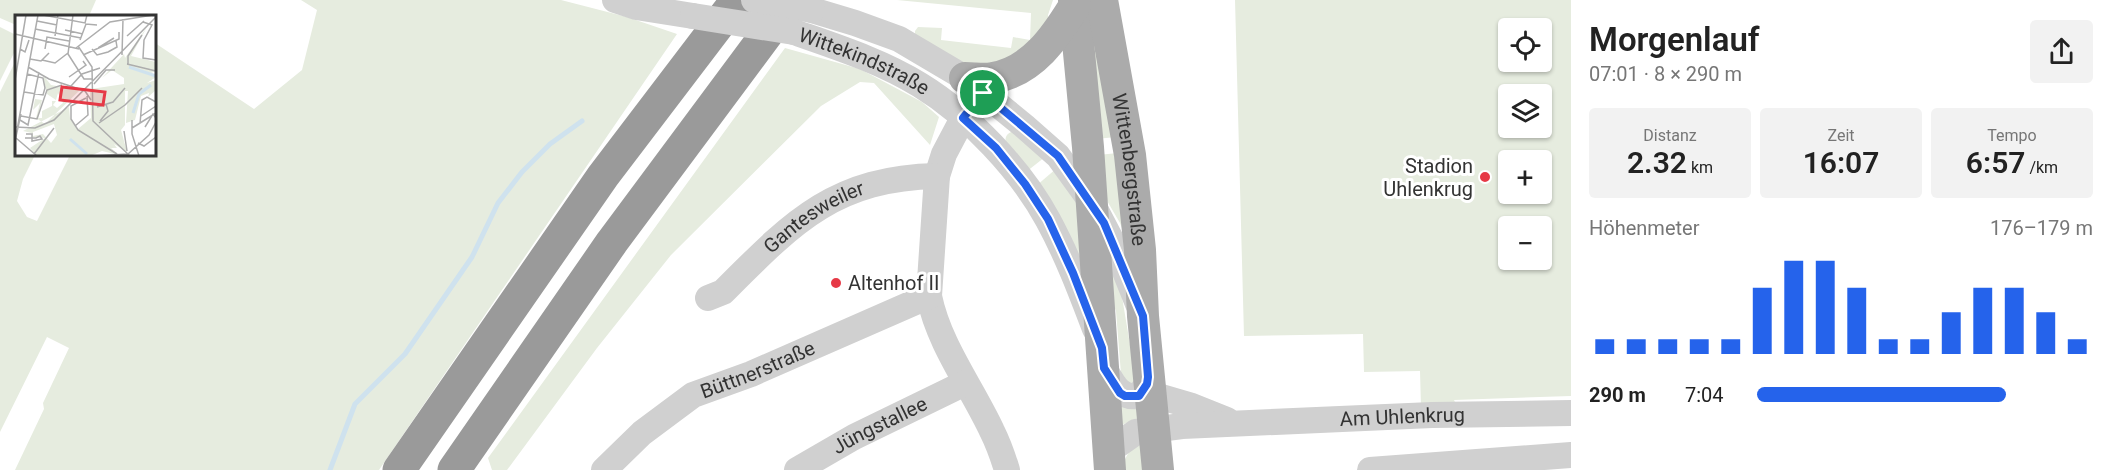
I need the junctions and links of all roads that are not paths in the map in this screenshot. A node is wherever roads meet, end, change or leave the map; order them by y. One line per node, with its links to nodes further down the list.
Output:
1 (615, 0): 7 (street, Wittekindstraße, bridge)
2 (737, 0): 22 (highway)
3 (754, 0): 5 (street, Wittekindstraße, bridge)
4 (1084, 2): 6 (main road); 9 (main road, Wittenbergstraße); 12 (main road, Wittenbergstraße)
5 (802, 5): 6 (street, Wittekindstraße); 23 (highway)
6 (974, 85): 7 (street); 9 (street, Wittekindstraße)
7 (963, 118): 8 (street); 13 (street, Wittekindstraße)
8 (937, 176): 10 (street); 11 (street, Gantesweiler)
9 (1092, 203): 12 (street, Wittekindstraße); 13 (main road, Wittenbergstraße)
10 (929, 296): 14 (street); 24 (street, Büttnerstraße)
11 (708, 298)
12 (1143, 316): 15 (main road, Wittenbergstraße)
13 (1103, 358): 15 (street, Wittenbergstraße); 20 (main road, Wittenbergstraße)
14 (965, 383): 25 (street, Jüngstallee); 26 (street)
15 (1149, 385): 17 (street, Am Uhlenkrug); 18 (main road, Wittenbergstraße)
16 (1571, 413): 17 (street, Am Uhlenkrug)
17 (1235, 424): 18 (street, Am Uhlenkrug)
18 (1155, 429): 20 (street, Am Uhlenkrug); 27 (main road, Wittenbergstraße)
19 (1571, 455): 21 (street)
20 (1110, 461)
21 (1501, 466): 28 (street)
22 (399, 470)
23 (454, 470)
24 (604, 470)
25 (797, 470)
26 (1007, 470)
27 (1158, 470)
28 (1370, 470)

